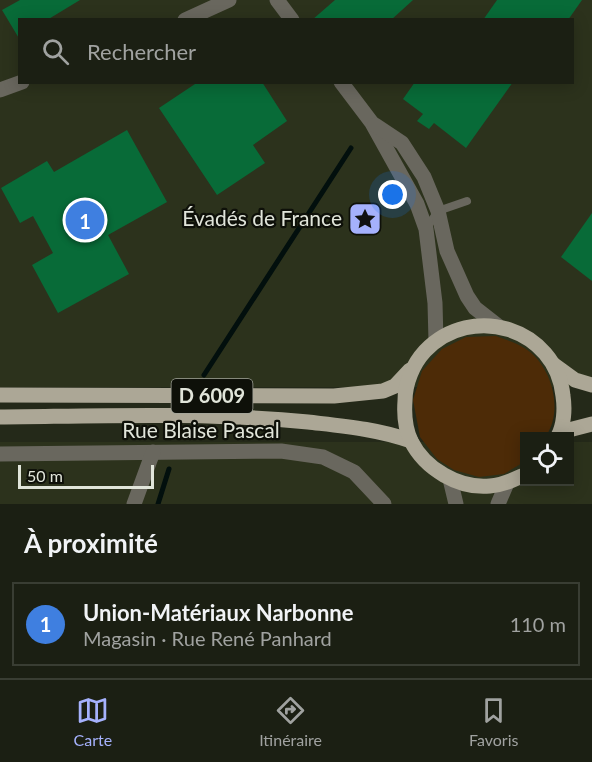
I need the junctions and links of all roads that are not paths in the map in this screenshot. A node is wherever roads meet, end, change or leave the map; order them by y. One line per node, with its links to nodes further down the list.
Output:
1 (229, 0): 3 (street)
2 (277, 0): 4 (street)
3 (190, 18)
4 (290, 18)
5 (18, 83): 7 (street)
6 (343, 84): 8 (street)
7 (0, 90)
8 (372, 123): 10 (street); 11 (street)
9 (467, 201): 10 (lane)
10 (438, 211): 11 (lane); 12 (street)
11 (426, 229): 13 (street)
12 (498, 326): 13 (main road); 14 (main road)
13 (436, 341): 15 (main road)
14 (553, 363): 16 (main road); 20 (main road)
15 (414, 366): 17 (main road, D 6009); 22 (main road)
16 (592, 385)
17 (0, 395)
18 (0, 417): 22 (main road, D 6009)
19 (592, 424): 21 (main road)
20 (559, 432)
21 (566, 432)
22 (411, 441): 26 (main road)
23 (153, 452): 24 (street, Rue Blaise Pascal); 28 (street); 29 (street, Rue Blaise Pascal)
24 (0, 454)
25 (520, 477): 27 (main road)
26 (450, 479): 27 (main road); 30 (street)
27 (507, 483): 31 (street)
28 (134, 504)
29 (384, 504)
30 (456, 504)
31 (498, 504)

